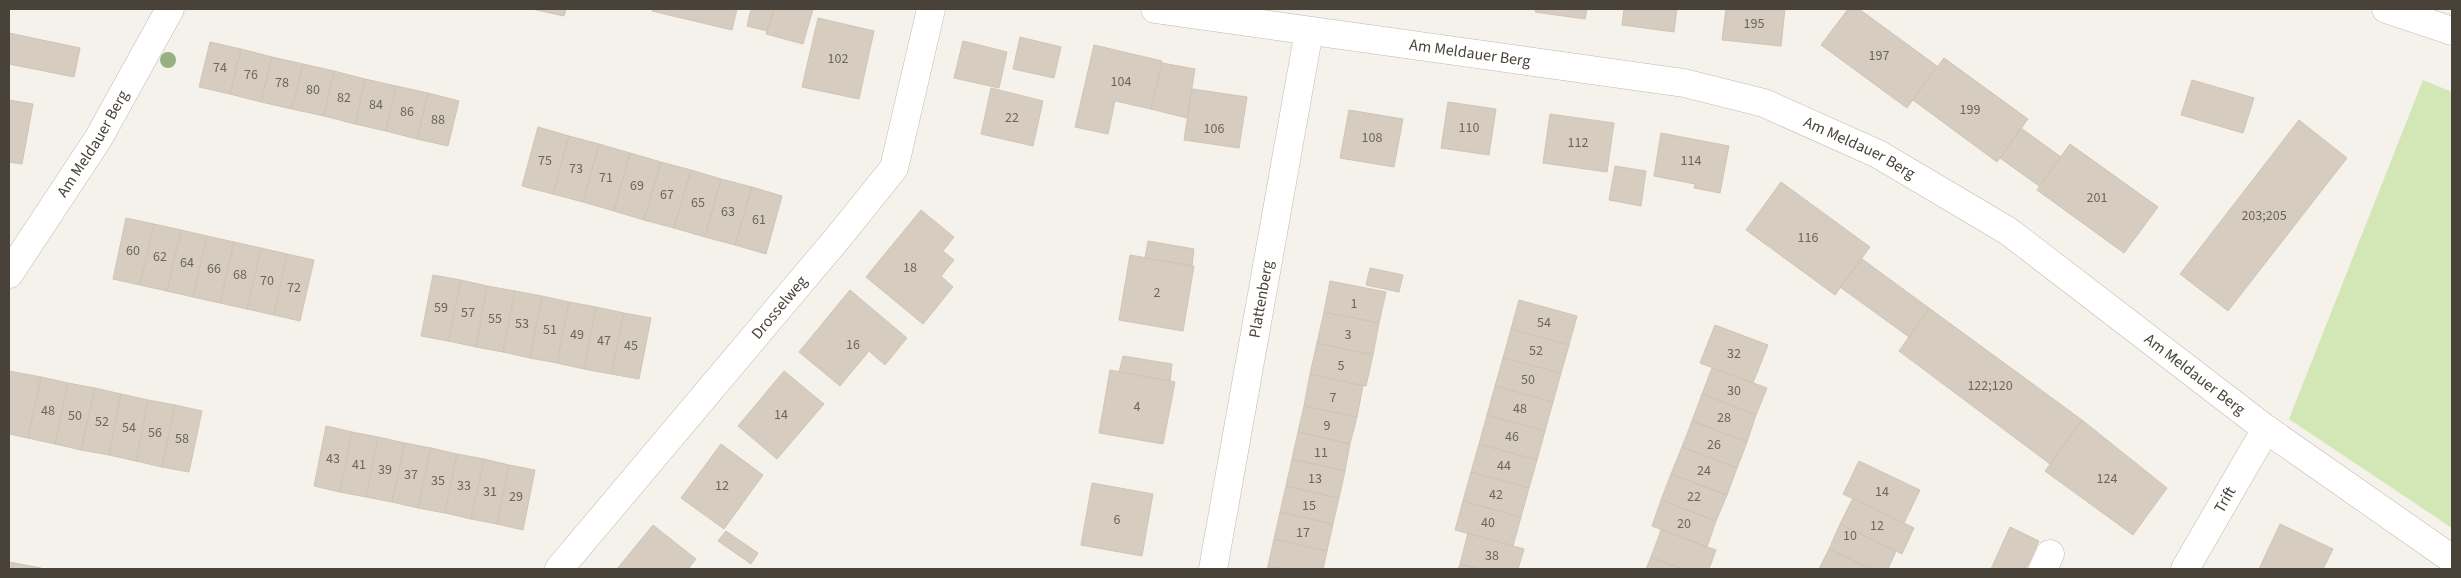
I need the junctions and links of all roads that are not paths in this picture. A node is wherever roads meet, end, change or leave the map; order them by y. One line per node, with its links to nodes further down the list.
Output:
1 (170, 9): 7 (street, Am Meldauer Berg)
2 (931, 9): 10 (street, Drosselweg)
3 (1155, 9): 5 (street, Am Meldauer Berg)
4 (2386, 9): 6 (street)
5 (1308, 31): 8 (street, Am Meldauer Berg); 11 (street, Plattenberg)
6 (2452, 31)
7 (9, 274)
8 (2266, 429): 9 (street, Am Meldauer Berg); 12 (street, Trift)
9 (2452, 559)
10 (559, 569)
11 (1213, 569)
12 (2185, 569)

